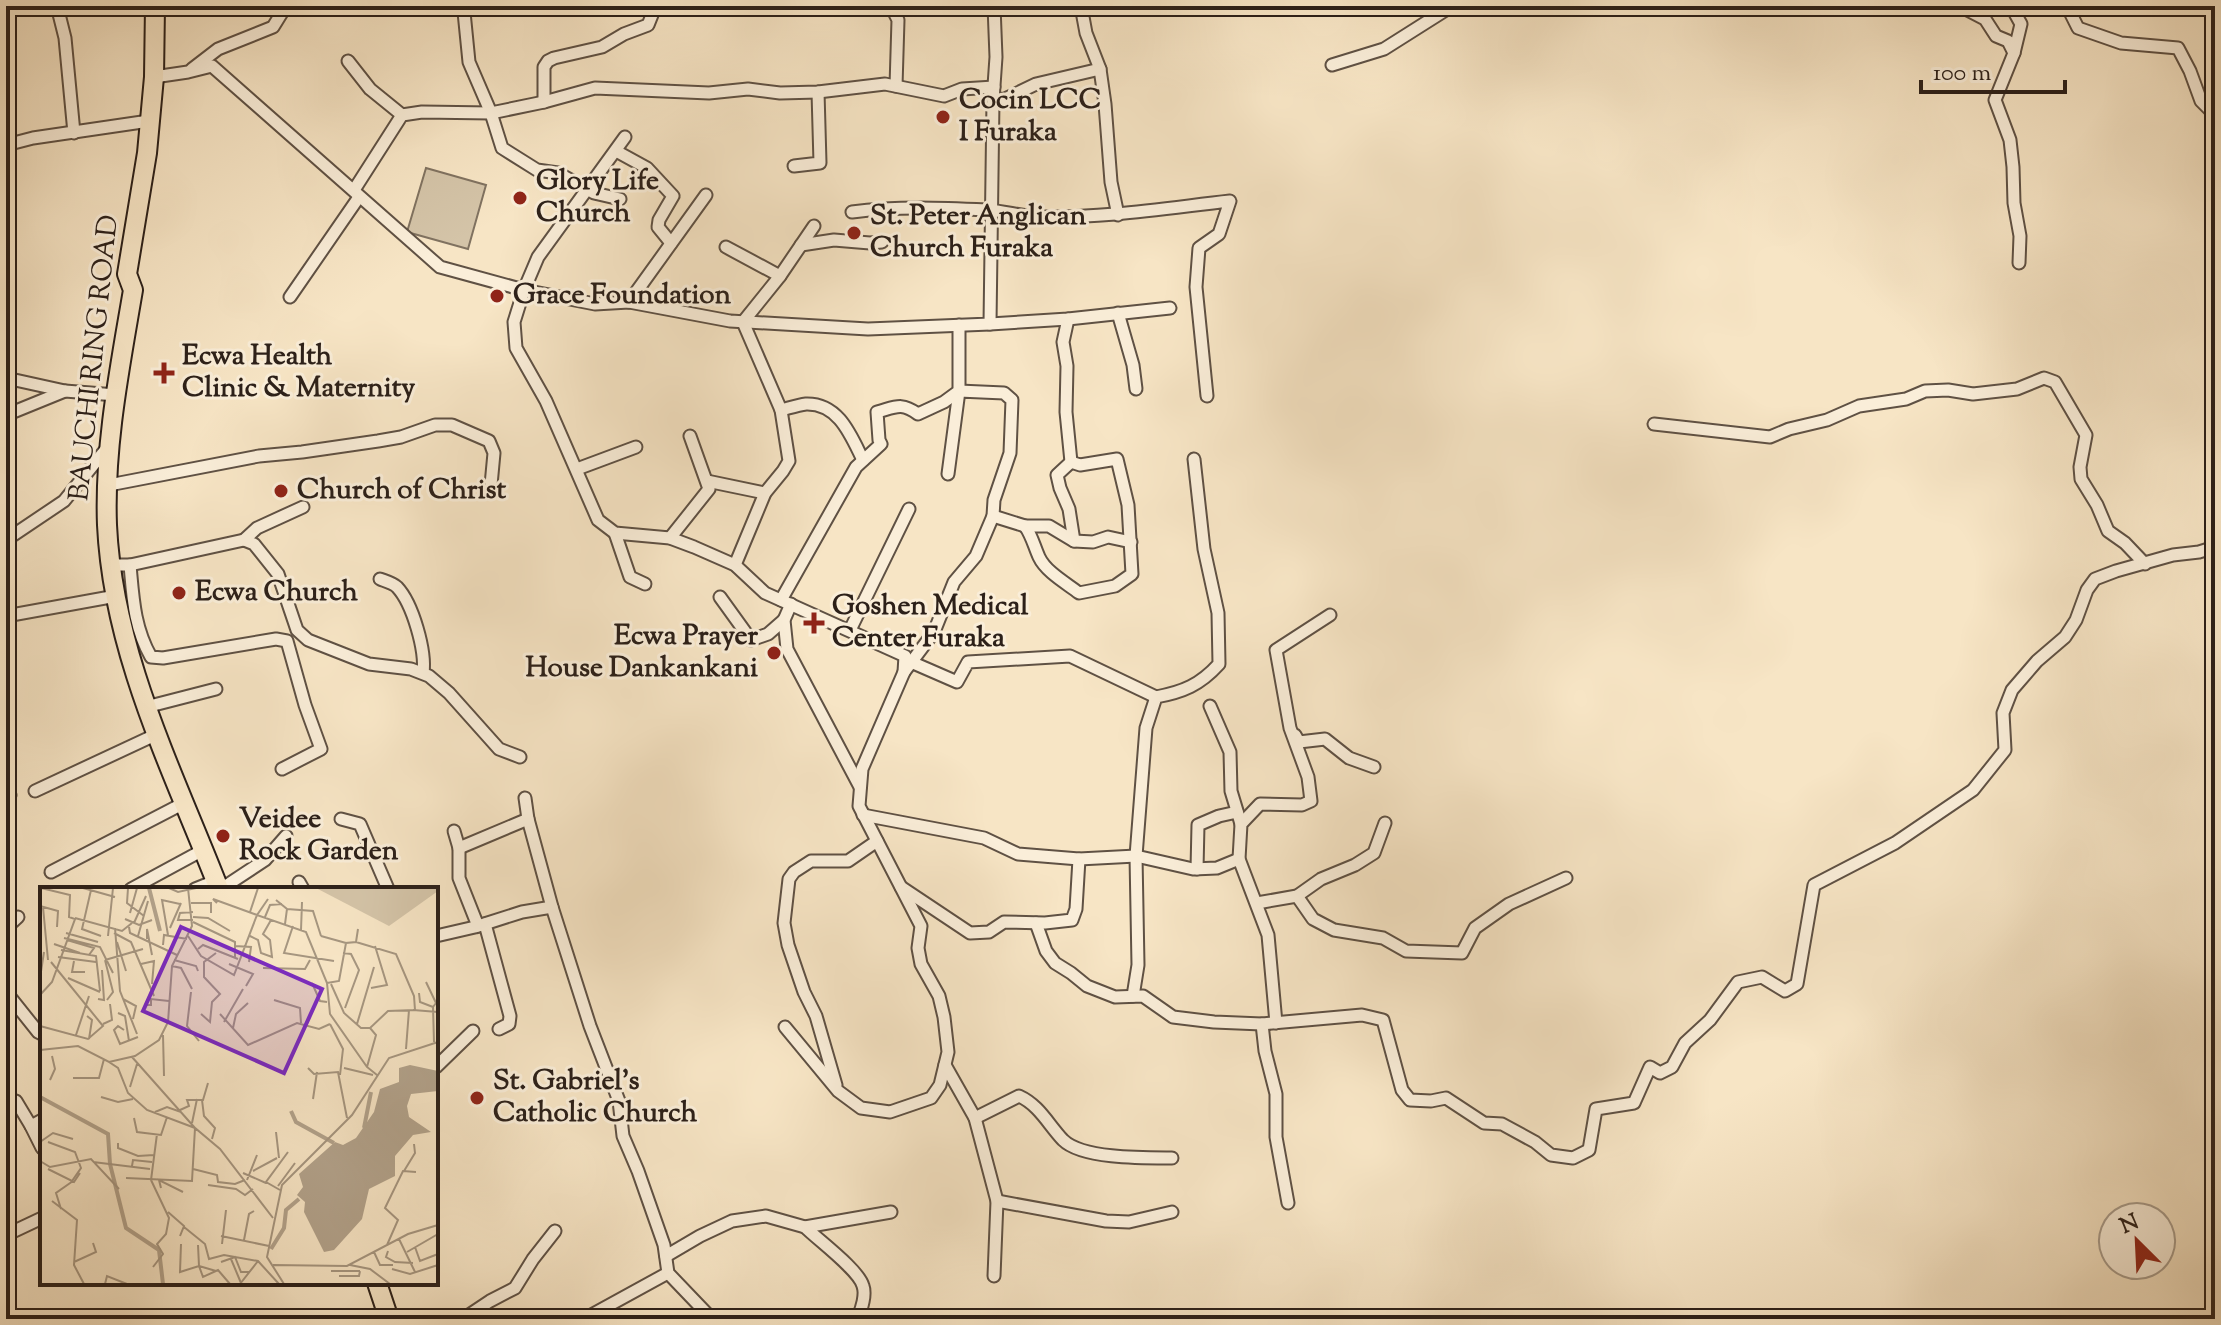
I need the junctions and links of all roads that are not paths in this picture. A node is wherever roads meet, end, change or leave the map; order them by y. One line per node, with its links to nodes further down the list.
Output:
1 (57, 6): 28 (street)
2 (155, 6): 18 (main road, BAUCHI RING ROAD)
3 (286, 6): 17 (street)
4 (647, 6): 23 (street)
5 (891, 6): 19 (street)
6 (994, 6): 20 (street)
7 (1081, 6): 16 (street)
8 (1452, 6): 15 (street)
9 (1960, 6): 13 (street)
10 (2011, 6): 13 (street)
11 (2067, 6): 26 (street)
12 (464, 12): 24 (street)
13 (2014, 53): 45 (street)
14 (348, 61): 25 (street)
15 (1332, 65)
16 (1100, 69): 22 (street); 39 (street)
17 (188, 72): 18 (street); 34 (street)
18 (154, 77): 27 (main road, BAUCHI RING ROAD)
19 (896, 86): 20 (street); 21 (street)
20 (994, 87): 22 (street)
21 (818, 92): 23 (street); 32 (street)
22 (993, 100): 37 (street)
23 (544, 102): 24 (street)
24 (491, 113): 25 (street); 33 (street)
25 (402, 115): 34 (street)
26 (2215, 115)
27 (149, 121): 28 (street); 60 (main road, BAUCHI RING ROAD)
28 (74, 133): 30 (street)
29 (625, 137): 31 (street)
30 (6, 145)
31 (616, 151): 33 (street); 42 (street)
32 (794, 166)
33 (588, 189): 36 (street); 47 (street)
34 (356, 193): 47 (street); 48 (street)
35 (706, 195): 42 (street)
36 (620, 199)
37 (990, 210): 38 (street); 39 (street); 54 (street)
38 (852, 212)
39 (1118, 215): 61 (street)
40 (814, 226): 43 (street)
41 (882, 242): 43 (street)
42 (671, 243): 49 (street)
43 (801, 245): 46 (street)
44 (726, 247): 46 (street)
45 (2019, 263)
46 (780, 276): 53 (street)
47 (524, 290): 49 (street); 71 (street)
48 (290, 297)
49 (629, 302): 53 (street)
50 (1170, 308): 51 (street)
51 (1118, 313): 52 (street); 57 (street)
52 (1068, 319): 54 (street); 70 (street)
53 (743, 322): 55 (street); 62 (street)
54 (990, 324): 55 (street)
55 (959, 325): 59 (street)
56 (6, 378): 58 (street)
57 (1136, 389)
58 (65, 391): 60 (street); 63 (street)
59 (959, 391): 69 (street); 72 (street); 79 (street)
60 (116, 395): 66 (main road, BAUCHI RING ROAD)
61 (1207, 396)
62 (781, 410): 69 (street); 76 (street)
63 (6, 415)
64 (1654, 424): 88 (street)
65 (690, 436): 73 (street)
66 (110, 445): 74 (main road, BAUCHI RING ROAD); 83 (street)
67 (636, 447): 71 (street)
68 (1194, 459): 103 (street)
69 (863, 460): 95 (street)
70 (1071, 462): 85 (street); 86 (street)
71 (577, 469): 81 (street)
72 (948, 474)
73 (707, 481): 76 (street); 82 (street)
74 (109, 485): 75 (street); 89 (main road, BAUCHI RING ROAD)
75 (491, 485)
76 (765, 493): 90 (street)
77 (303, 507): 84 (street)
78 (909, 509): 99 (street)
79 (993, 516): 80 (street); 100 (street)
80 (1025, 526): 85 (street); 86 (street)
81 (615, 533): 82 (street); 92 (street)
82 (670, 538): 90 (street)
83 (6, 540)
84 (244, 540): 89 (street); 101 (street)
85 (1074, 541): 86 (street)
86 (1131, 542)
87 (2215, 547): 88 (street)
88 (2145, 564): 145 (street)
89 (120, 565): 93 (main road, BAUCHI RING ROAD); 110 (street)
90 (735, 565): 95 (street)
91 (380, 579): 101 (street)
92 (645, 584)
93 (116, 596): 97 (street); 105 (main road, BAUCHI RING ROAD)
94 (720, 597): 98 (street)
95 (786, 602): 98 (street); 99 (street)
96 (1330, 615): 106 (street)
97 (6, 616)
98 (784, 620): 111 (street)
99 (850, 630): 100 (street)
100 (908, 667): 103 (street); 111 (street)
101 (423, 673): 108 (street)
102 (216, 689): 105 (street)
103 (1156, 697): 125 (street)
104 (1210, 706): 116 (street)
105 (146, 707): 107 (main road, BAUCHI RING ROAD)
106 (1290, 728): 109 (street); 116 (street)
107 (155, 735): 112 (street); 114 (main road, BAUCHI RING ROAD)
108 (520, 757)
109 (1374, 767)
110 (282, 769)
111 (860, 787): 115 (street)
112 (35, 791)
113 (525, 798): 118 (street)
114 (184, 803): 124 (main road, BAUCHI RING ROAD); 129 (street)
115 (863, 815): 122 (street); 126 (street)
116 (1239, 818): 127 (street); 128 (street)
117 (341, 819): 133 (street)
118 (528, 819): 123 (street); 137 (street)
119 (1385, 823): 135 (street)
120 (454, 831): 123 (street)
121 (286, 836): 131 (street)
122 (877, 841): 134 (street); 153 (street)
123 (459, 848): 140 (street)
124 (203, 850): 131 (main road, BAUCHI RING ROAD); 132 (street)
125 (1136, 856): 126 (street); 128 (street); 144 (street)
126 (1079, 859): 139 (street)
127 (1239, 859): 128 (street); 136 (street)
128 (1197, 869)
129 (51, 872)
130 (1566, 878): 135 (street)
131 (218, 886)
132 (135, 887)
133 (387, 887)
134 (900, 887): 139 (street); 152 (street)
135 (1297, 896): 136 (street)
136 (1257, 903): 145 (street)
137 (552, 907): 140 (street); 166 (street)
138 (18, 917): 141 (street)
139 (1036, 923): 144 (street)
140 (482, 925): 142 (street); 148 (street)
141 (6, 928)
142 (438, 936)
143 (6, 993): 150 (street)
144 (1133, 996): 146 (street)
145 (1276, 1023): 146 (street)
146 (1262, 1024): 159 (street)
147 (785, 1027): 153 (street)
148 (499, 1029)
149 (473, 1031): 151 (street)
150 (40, 1035)
151 (438, 1065)
152 (945, 1065): 153 (street); 155 (street)
153 (838, 1091)
154 (6, 1107): 156 (street)
155 (975, 1118): 157 (street); 158 (street)
156 (37, 1123)
157 (1172, 1158)
158 (997, 1201): 161 (street); 168 (street)
159 (1288, 1203)
160 (891, 1212): 163 (street)
161 (1172, 1212)
162 (40, 1219): 165 (street)
163 (805, 1227): 166 (street); 170 (street)
164 (555, 1231): 172 (street)
165 (6, 1235)
166 (666, 1256): 167 (street)
167 (668, 1273): 173 (street); 174 (street)
168 (994, 1276)
169 (378, 1285): 171 (main road)
170 (856, 1318): 175 (street)
171 (389, 1319)
172 (463, 1319)
173 (584, 1319)
174 (712, 1319)
175 (873, 1319)

